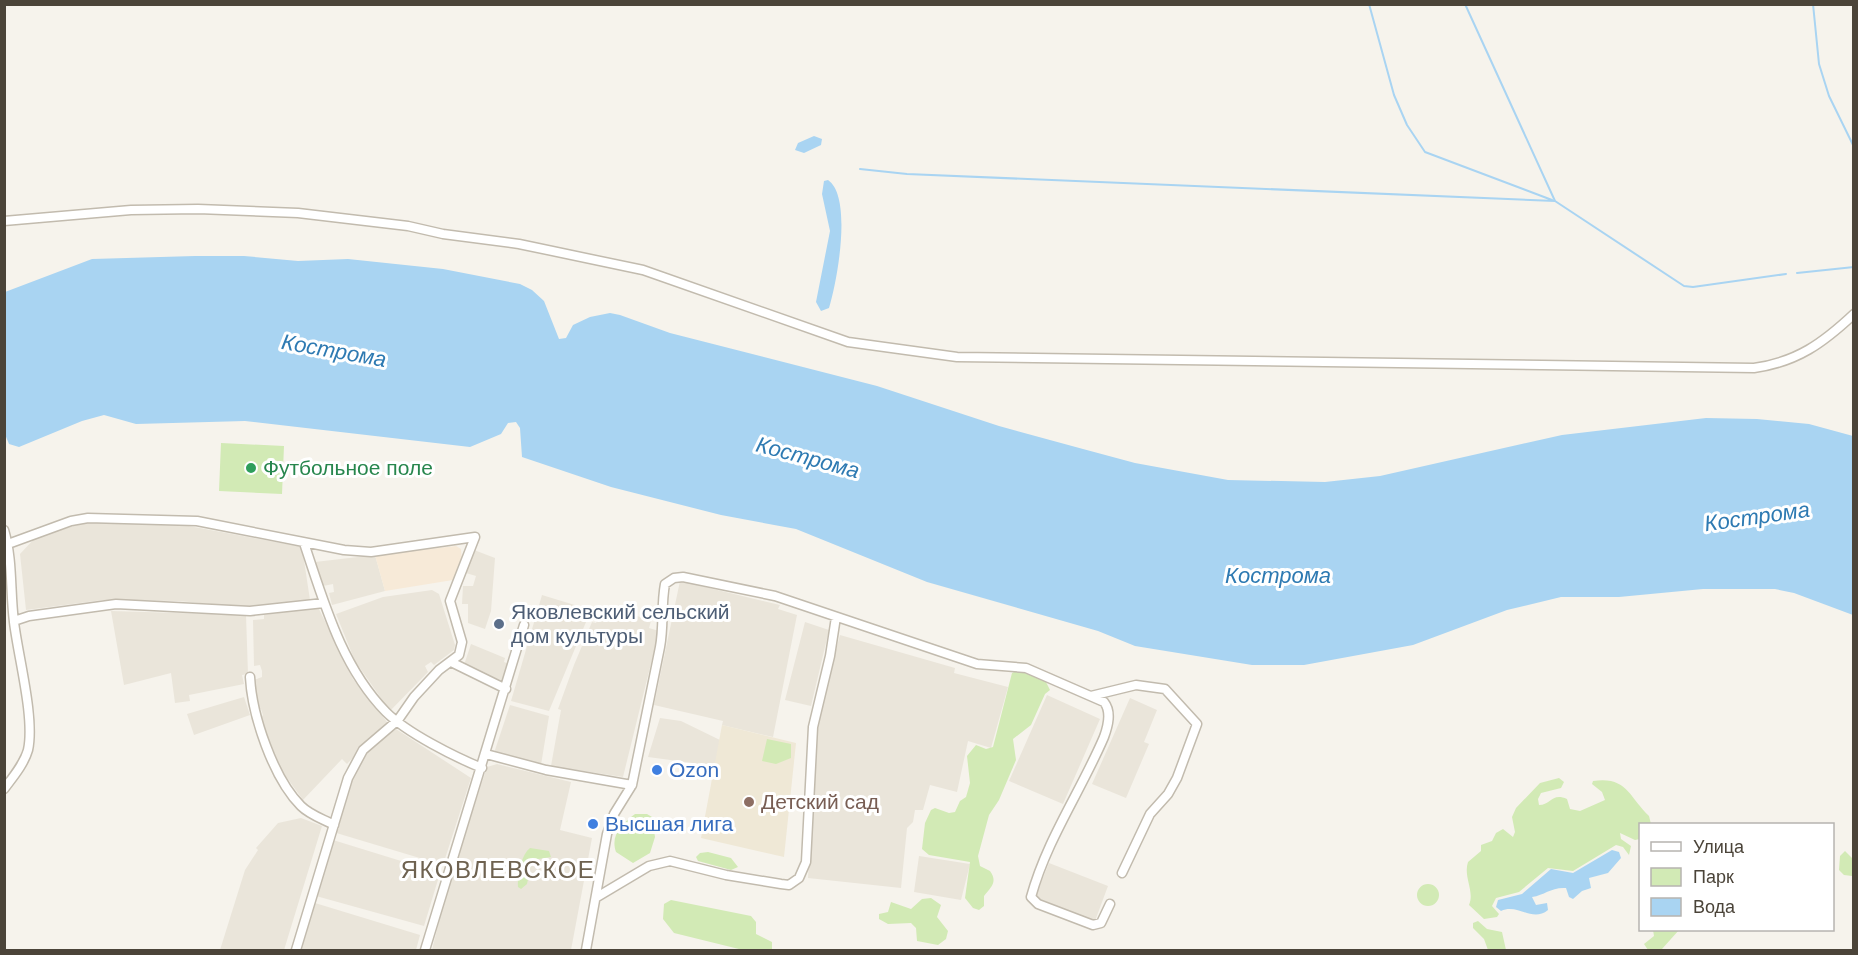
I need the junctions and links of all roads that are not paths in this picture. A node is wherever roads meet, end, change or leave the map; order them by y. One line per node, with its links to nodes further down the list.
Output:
1 (4, 221): 2 (street)
2 (1854, 314)
3 (4, 530): 5 (street)
4 (304, 543): 5 (street); 6 (street); 10 (street)
5 (8, 544): 8 (street)
6 (324, 603): 8 (street); 14 (street)
7 (836, 617): 13 (street); 17 (street); 21 (street)
8 (14, 621): 18 (street)
9 (524, 625): 12 (street)
10 (450, 662): 12 (street); 14 (street)
11 (250, 677): 19 (street)
12 (506, 689): 15 (street)
13 (1091, 696): 20 (street); 22 (street)
14 (398, 720): 16 (street); 19 (street)
15 (486, 754): 16 (street); 17 (street)
16 (482, 768): 24 (street)
17 (632, 785): 21 (street)
18 (4, 789)
19 (334, 825): 23 (street)
20 (1122, 873)
21 (597, 897): 25 (street)
22 (1110, 904)
23 (296, 951)
24 (425, 951)
25 (586, 951)

